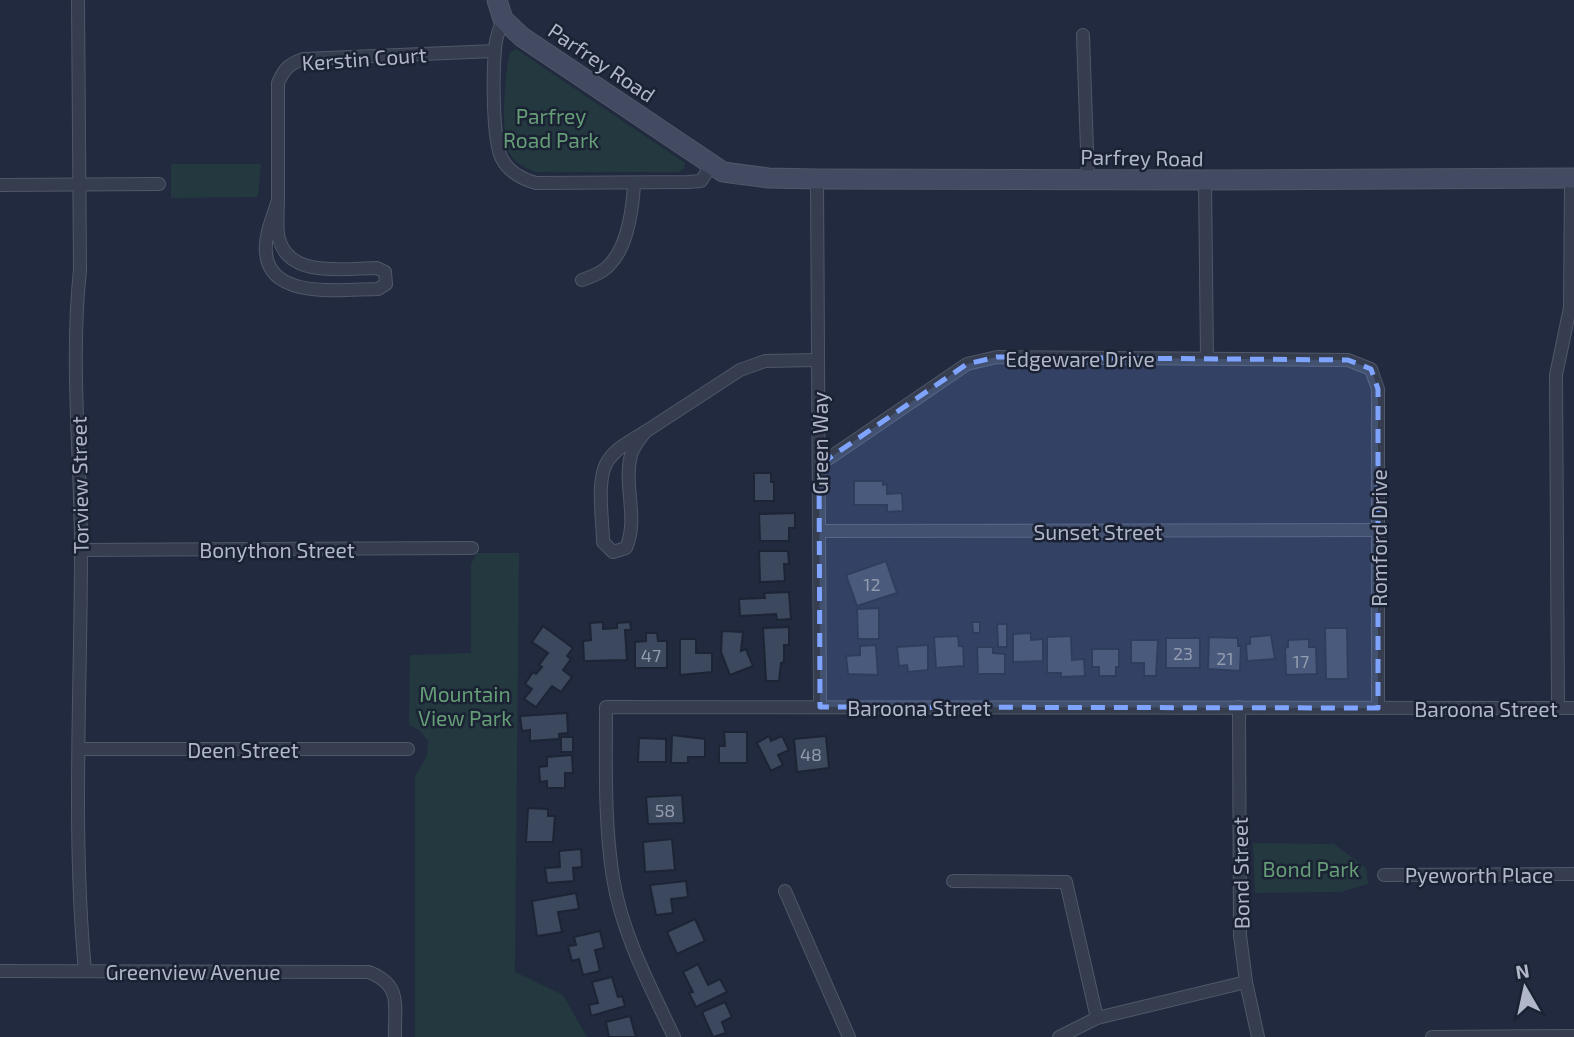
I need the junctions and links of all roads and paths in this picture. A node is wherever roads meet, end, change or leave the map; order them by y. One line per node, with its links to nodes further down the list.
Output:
1 (78, 0): 14 (street, Torview Street)
2 (496, 0): 3 (main road, Parfrey Road)
3 (503, 19): 5 (street); 6 (main road, Parfrey Road)
4 (1083, 35): 7 (street)
5 (495, 51): 11 (street); 15 (street, Kerstin Court)
6 (712, 164): 9 (main road, Parfrey Road); 11 (street)
7 (1088, 178): 9 (main road, Parfrey Road); 10 (main road, Parfrey Road)
8 (1572, 178): 10 (main road, Parfrey Road); 29 (street)
9 (817, 179): 18 (street, Green Way)
10 (1205, 180): 17 (street)
11 (634, 183): 16 (street)
12 (159, 184): 14 (street)
13 (0, 185): 14 (street)
14 (79, 185): 25 (street, Torview Street)
15 (278, 200): 15 (street, Kerstin Court)
16 (582, 280)
17 (1207, 358): 19 (street, Edgeware Drive); 21 (street, Edgeware Drive)
18 (818, 360): 20 (street); 21 (street, Green Way)
19 (1371, 369): 22 (street, Romford Drive)
20 (645, 432): 20 (street)
21 (819, 465): 23 (street, Green Way)
22 (1378, 530): 23 (street, Sunset Street); 28 (street, Romford Drive)
23 (819, 531): 26 (street, Green Way)
24 (472, 548): 25 (street, Bonython Street)
25 (81, 550): 31 (street, Torview Street)
26 (820, 707): 27 (street, Baroona Street); 43 (street, Baroona Street)
27 (1239, 708): 28 (street, Baroona Street); 39 (street, Bond Street)
28 (1378, 708): 29 (street, Baroona Street)
29 (1558, 708): 30 (street, Baroona Street)
30 (1574, 708)
31 (79, 749): 32 (street, Deen Street); 38 (street, Torview Street)
32 (408, 749)
33 (1574, 874): 34 (street, Pyeworth Place)
34 (1384, 875)
35 (953, 881): 40 (street)
36 (785, 891): 44 (street)
37 (0, 971): 38 (street, Greenview Avenue)
38 (85, 971): 42 (street, Greenview Avenue)
39 (1245, 982): 40 (street); 46 (street, Bond Street)
40 (1097, 1018): 45 (street)
41 (1574, 1036): 47 (street)
42 (395, 1037)
43 (674, 1037)
44 (849, 1037)
45 (1059, 1037)
46 (1258, 1037)
47 (1432, 1037)

